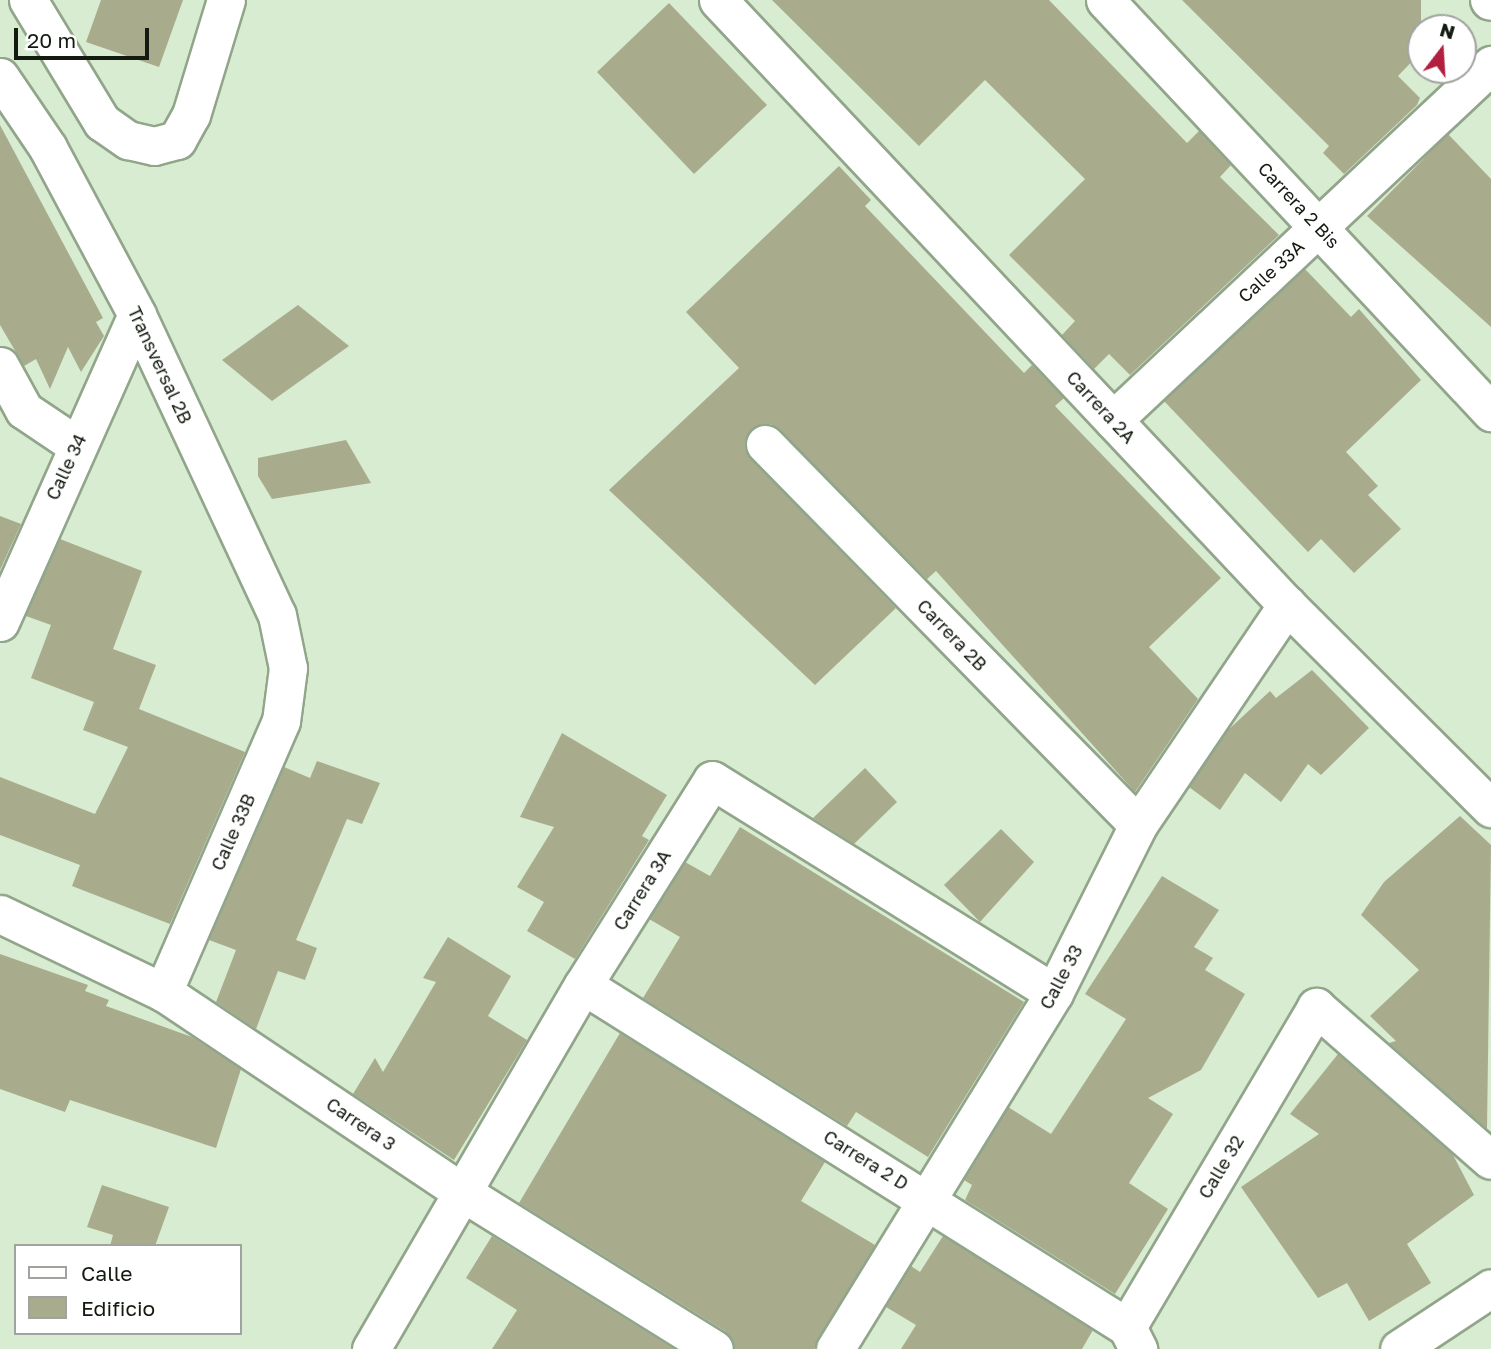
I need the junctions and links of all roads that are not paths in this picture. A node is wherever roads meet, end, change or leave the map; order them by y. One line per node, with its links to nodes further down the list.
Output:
1 (28, 0): 2 (street)
2 (226, 0)
3 (718, 0): 11 (street, Carrera 2A)
4 (1105, 0): 7 (street, Carrera 2 Bis)
5 (1491, 65): 7 (street, Calle 33A)
6 (0, 77): 8 (street, Transversal 2B)
7 (1319, 226): 10 (street, Carrera 2 Bis); 11 (street, Calle 33A)
8 (137, 315): 13 (street, Calle 34); 17 (street, Transversal 2B)
9 (0, 366): 13 (street)
10 (1491, 412)
11 (1113, 420): 15 (street, Carrera 2A)
12 (765, 444): 19 (street, Carrera 2B)
13 (76, 445): 14 (street, Calle 34)
14 (9, 566): 16 (street, Calle 34)
15 (1287, 605): 18 (street, Carrera 2A); 19 (street, Calle 33)
16 (0, 622)
17 (288, 668): 22 (street, Calle 33B)
18 (1491, 808)
19 (1138, 825): 23 (street, Calle 33)
20 (0, 914): 22 (street, Carrera 3)
21 (583, 985): 23 (street, Carrera 3A); 25 (street, Carrera 3A); 26 (street, Carrera 2 D)
22 (163, 992): 25 (street, Carrera 3)
23 (1054, 993): 26 (street, Calle 33)
24 (1491, 1160): 28 (street, Calle 32)
25 (465, 1194): 29 (street, Carrera 3A); 30 (street, Carrera 3)
26 (929, 1199): 28 (street, Carrera 2 D); 31 (street, Calle 33)
27 (1491, 1288): 32 (street)
28 (1132, 1338)
29 (371, 1349)
30 (714, 1349)
31 (835, 1349)
32 (1399, 1349)

